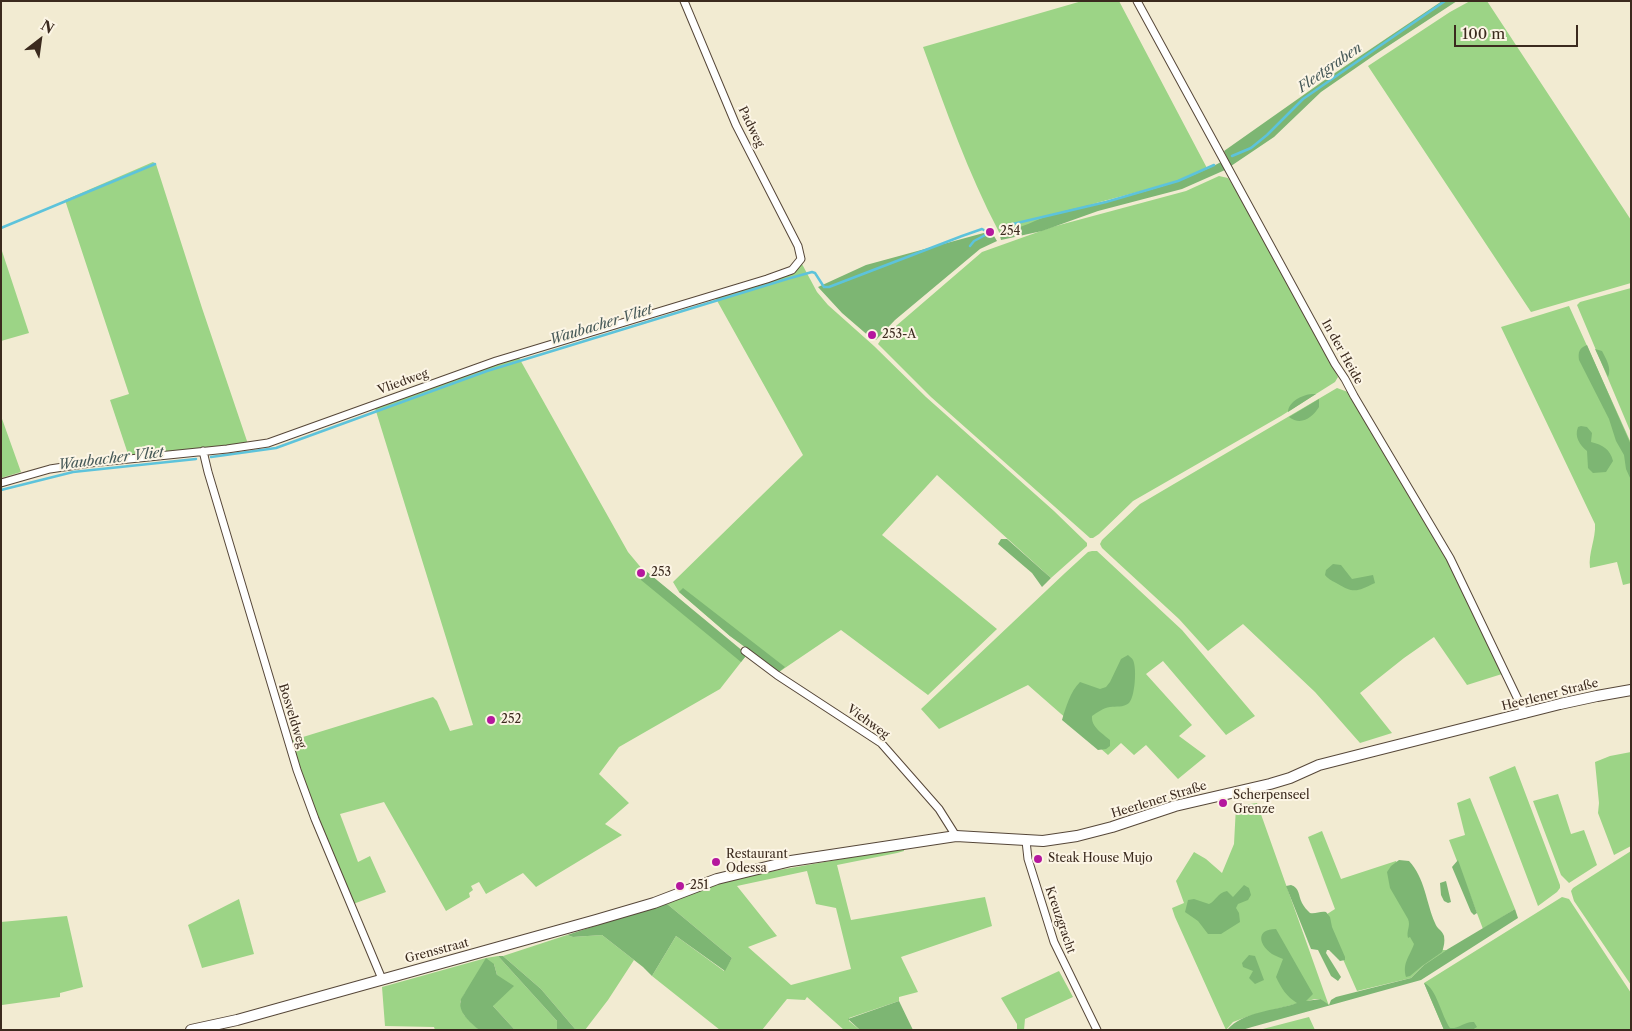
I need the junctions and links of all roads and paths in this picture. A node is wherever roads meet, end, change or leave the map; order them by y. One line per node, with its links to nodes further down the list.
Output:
1 (684, 1): 3 (street, Padweg)
2 (1137, 1): 8 (street, In der Heide)
3 (801, 259): 4 (street, Vliedweg)
4 (203, 451): 5 (street, Vliedweg); 12 (street, Bosveldweg)
5 (1, 483)
6 (745, 651): 9 (street, Viehweg)
7 (1631, 690): 8 (main road, Heerlener Straße)
8 (1525, 714): 10 (main road, Heerlener Straße)
9 (956, 836): 10 (main road, Heerlener Straße); 11 (main road, Heerlener Straße)
10 (1026, 840): 14 (street, Kreuzgracht)
11 (688, 890): 12 (main road, Grensstraat)
12 (382, 979): 13 (main road, Grensstraat)
13 (191, 1030)
14 (1097, 1030)

